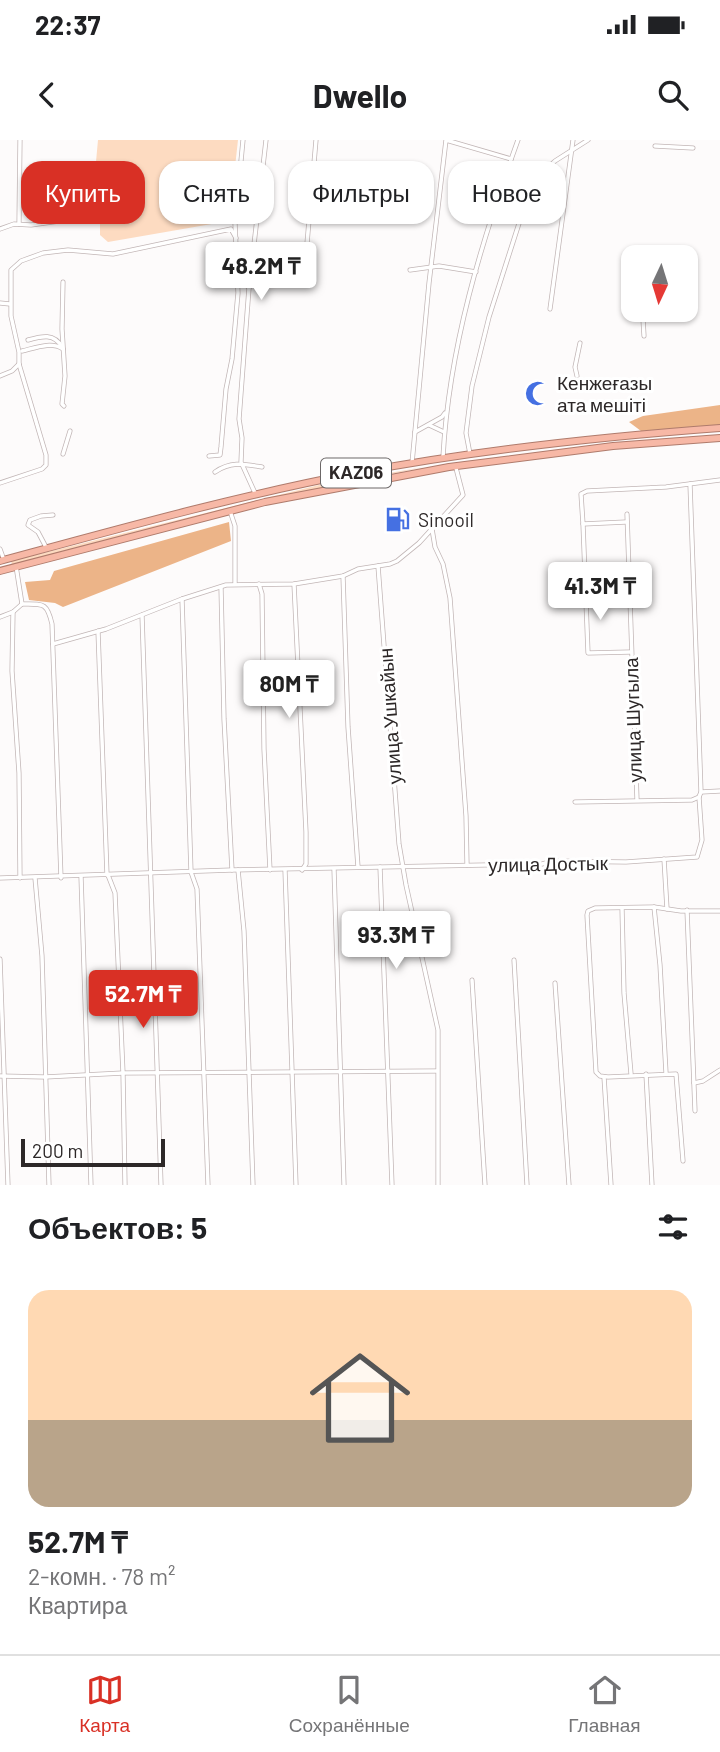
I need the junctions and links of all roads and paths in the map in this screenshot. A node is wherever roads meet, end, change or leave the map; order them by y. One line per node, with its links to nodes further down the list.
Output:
1 (20, 140): 14 (street)
2 (243, 140): 20 (street)
3 (265, 140): 21 (street)
4 (316, 140): 21 (street)
5 (518, 140): 11 (street)
6 (573, 140): 10 (street)
7 (588, 140): 10 (street)
8 (655, 146): 9 (street)
9 (692, 148)
10 (572, 150): 12 (street); 13 (street)
11 (511, 159): 22 (street)
12 (556, 161)
13 (566, 184)
14 (19, 224): 15 (street); 19 (street)
15 (38, 224)
16 (491, 224): 24 (street)
17 (519, 224): 49 (street)
18 (561, 224): 30 (street)
19 (0, 229)
20 (236, 238): 25 (street); 29 (street)
21 (253, 251): 27 (street)
22 (430, 268): 23 (street); 24 (street); 45 (street)
23 (411, 270)
24 (476, 272): 41 (street)
25 (235, 273): 27 (street); 50 (street)
26 (63, 282): 35 (street)
27 (249, 288): 52 (street)
28 (0, 303): 29 (street)
29 (10, 304): 37 (street)
30 (550, 309)
31 (643, 322): 32 (street)
32 (644, 336)
33 (28, 340): 35 (street)
34 (580, 342): 39 (street)
35 (63, 349): 36 (street); 40 (street)
36 (22, 351)
37 (19, 364): 38 (street); 58 (street)
38 (0, 376)
39 (577, 376)
40 (64, 406)
41 (446, 411): 42 (street); 46 (street)
42 (427, 425): 45 (street); 46 (street)
43 (720, 428): 49 (highway, KАZ06)
44 (70, 431): 48 (street)
45 (415, 432): 53 (street)
46 (445, 432): 51 (street)
47 (720, 438): 54 (highway, KАZ06)
48 (63, 454)
49 (470, 454): 51 (highway, KАZ06)
50 (209, 457)
51 (445, 458): 53 (highway, KАZ06); 54 (highway)
52 (241, 462): 55 (street); 56 (street); 60 (street)
53 (412, 464): 60 (highway, KАZ06)
54 (452, 466): 61 (highway, KАZ06); 66 (street)
55 (262, 467)
56 (215, 472)
57 (720, 480): 59 (street)
58 (0, 483)
59 (690, 484): 65 (street); 89 (street)
60 (256, 494): 68 (highway, KАZ06)
61 (230, 511): 70 (highway, KАZ06); 74 (street)
62 (627, 514): 64 (street, улица Шугыла)
63 (53, 515): 68 (street)
64 (626, 522): 65 (street); 78 (street, улица Шугыла)
65 (583, 524): 79 (street)
66 (432, 529): 71 (street); 94 (street)
67 (0, 549): 69 (street)
68 (47, 549): 69 (highway, KАZ06)
69 (2, 561)
70 (16, 566): 72 (highway, KАZ06); 81 (street)
71 (378, 566): 73 (street); 96 (street, улица Ушкайын)
72 (0, 571)
73 (343, 576): 76 (street); 97 (street)
74 (235, 584): 75 (street); 77 (street)
75 (259, 584): 76 (street); 101 (street)
76 (294, 584): 103 (street)
77 (221, 587): 80 (street); 99 (street)
78 (628, 587): 79 (street); 87 (street, улица Шугыла)
79 (587, 588): 87 (street)
80 (182, 599): 83 (street); 104 (street)
81 (22, 604): 82 (street); 86 (street)
82 (13, 612): 84 (street); 109 (street)
83 (142, 615): 85 (street); 105 (street)
84 (0, 617)
85 (98, 631): 86 (street); 106 (street)
86 (53, 644): 111 (street)
87 (631, 652): 91 (street, улица Шугыла)
88 (720, 791): 89 (street)
89 (701, 792): 90 (street)
90 (699, 797): 91 (street); 93 (street, улица Достык)
91 (637, 800): 92 (street)
92 (575, 802)
93 (664, 859): 94 (street, улица Достык); 114 (street)
94 (467, 865): 96 (street, улица Достык)
95 (380, 867): 96 (street, улица Достык); 97 (street, улица Достык); 127 (street)
96 (403, 867): 122 (street, улица Ушкайын)
97 (358, 868): 98 (street, улица Достык)
98 (334, 869): 103 (street, улица Достык); 126 (street)
99 (232, 870): 100 (street, улица Достык); 104 (street, улица Достык)
100 (238, 870): 101 (street, улица Достык); 124 (street)
101 (270, 870): 102 (street, улица Достык)
102 (285, 870): 103 (street, улица Достык); 125 (street)
103 (301, 870)
104 (191, 872): 105 (street, улица Достык); 123 (street)
105 (151, 874): 106 (street, улица Достык); 129 (street)
106 (108, 875): 107 (street, улица Достык); 128 (street)
107 (81, 876): 111 (street, улица Достык); 131 (street)
108 (0, 878): 109 (street, улица Достык)
109 (20, 878): 110 (street, улица Достык)
110 (35, 878): 111 (street, улица Достык); 135 (street)
111 (61, 878)
112 (654, 907): 113 (street); 114 (street); 130 (street)
113 (622, 908): 133 (street); 136 (street)
114 (667, 909): 115 (street)
115 (687, 910): 116 (street); 137 (street)
116 (720, 911)
117 (0, 959): 134 (street)
118 (514, 960): 152 (street)
119 (472, 980): 151 (street)
120 (555, 983): 153 (street)
121 (720, 1070): 137 (street)
122 (437, 1071): 127 (street); 150 (street, улица Ушкайын)
123 (202, 1072): 124 (street); 129 (street); 145 (street)
124 (249, 1072): 125 (street); 146 (street)
125 (292, 1072): 126 (street); 147 (street)
126 (341, 1072): 127 (street); 148 (street)
127 (388, 1072): 149 (street)
128 (123, 1073): 129 (street); 131 (street); 143 (street)
129 (157, 1073): 144 (street)
130 (666, 1073): 132 (street); 139 (street)
131 (89, 1074): 135 (street); 142 (street)
132 (646, 1074): 133 (street); 155 (street)
133 (631, 1075): 136 (street)
134 (1, 1076): 135 (street); 140 (street)
135 (45, 1077): 141 (street)
136 (604, 1077): 154 (street)
137 (694, 1083): 138 (street)
138 (695, 1111)
139 (683, 1161)
140 (8, 1185)
141 (49, 1185)
142 (91, 1185)
143 (125, 1185)
144 (160, 1185)
145 (208, 1185)
146 (253, 1185)
147 (296, 1185)
148 (344, 1185)
149 (392, 1185)
150 (438, 1185)
151 (485, 1185)
152 (527, 1185)
153 (569, 1185)
154 (611, 1185)
155 (652, 1185)

